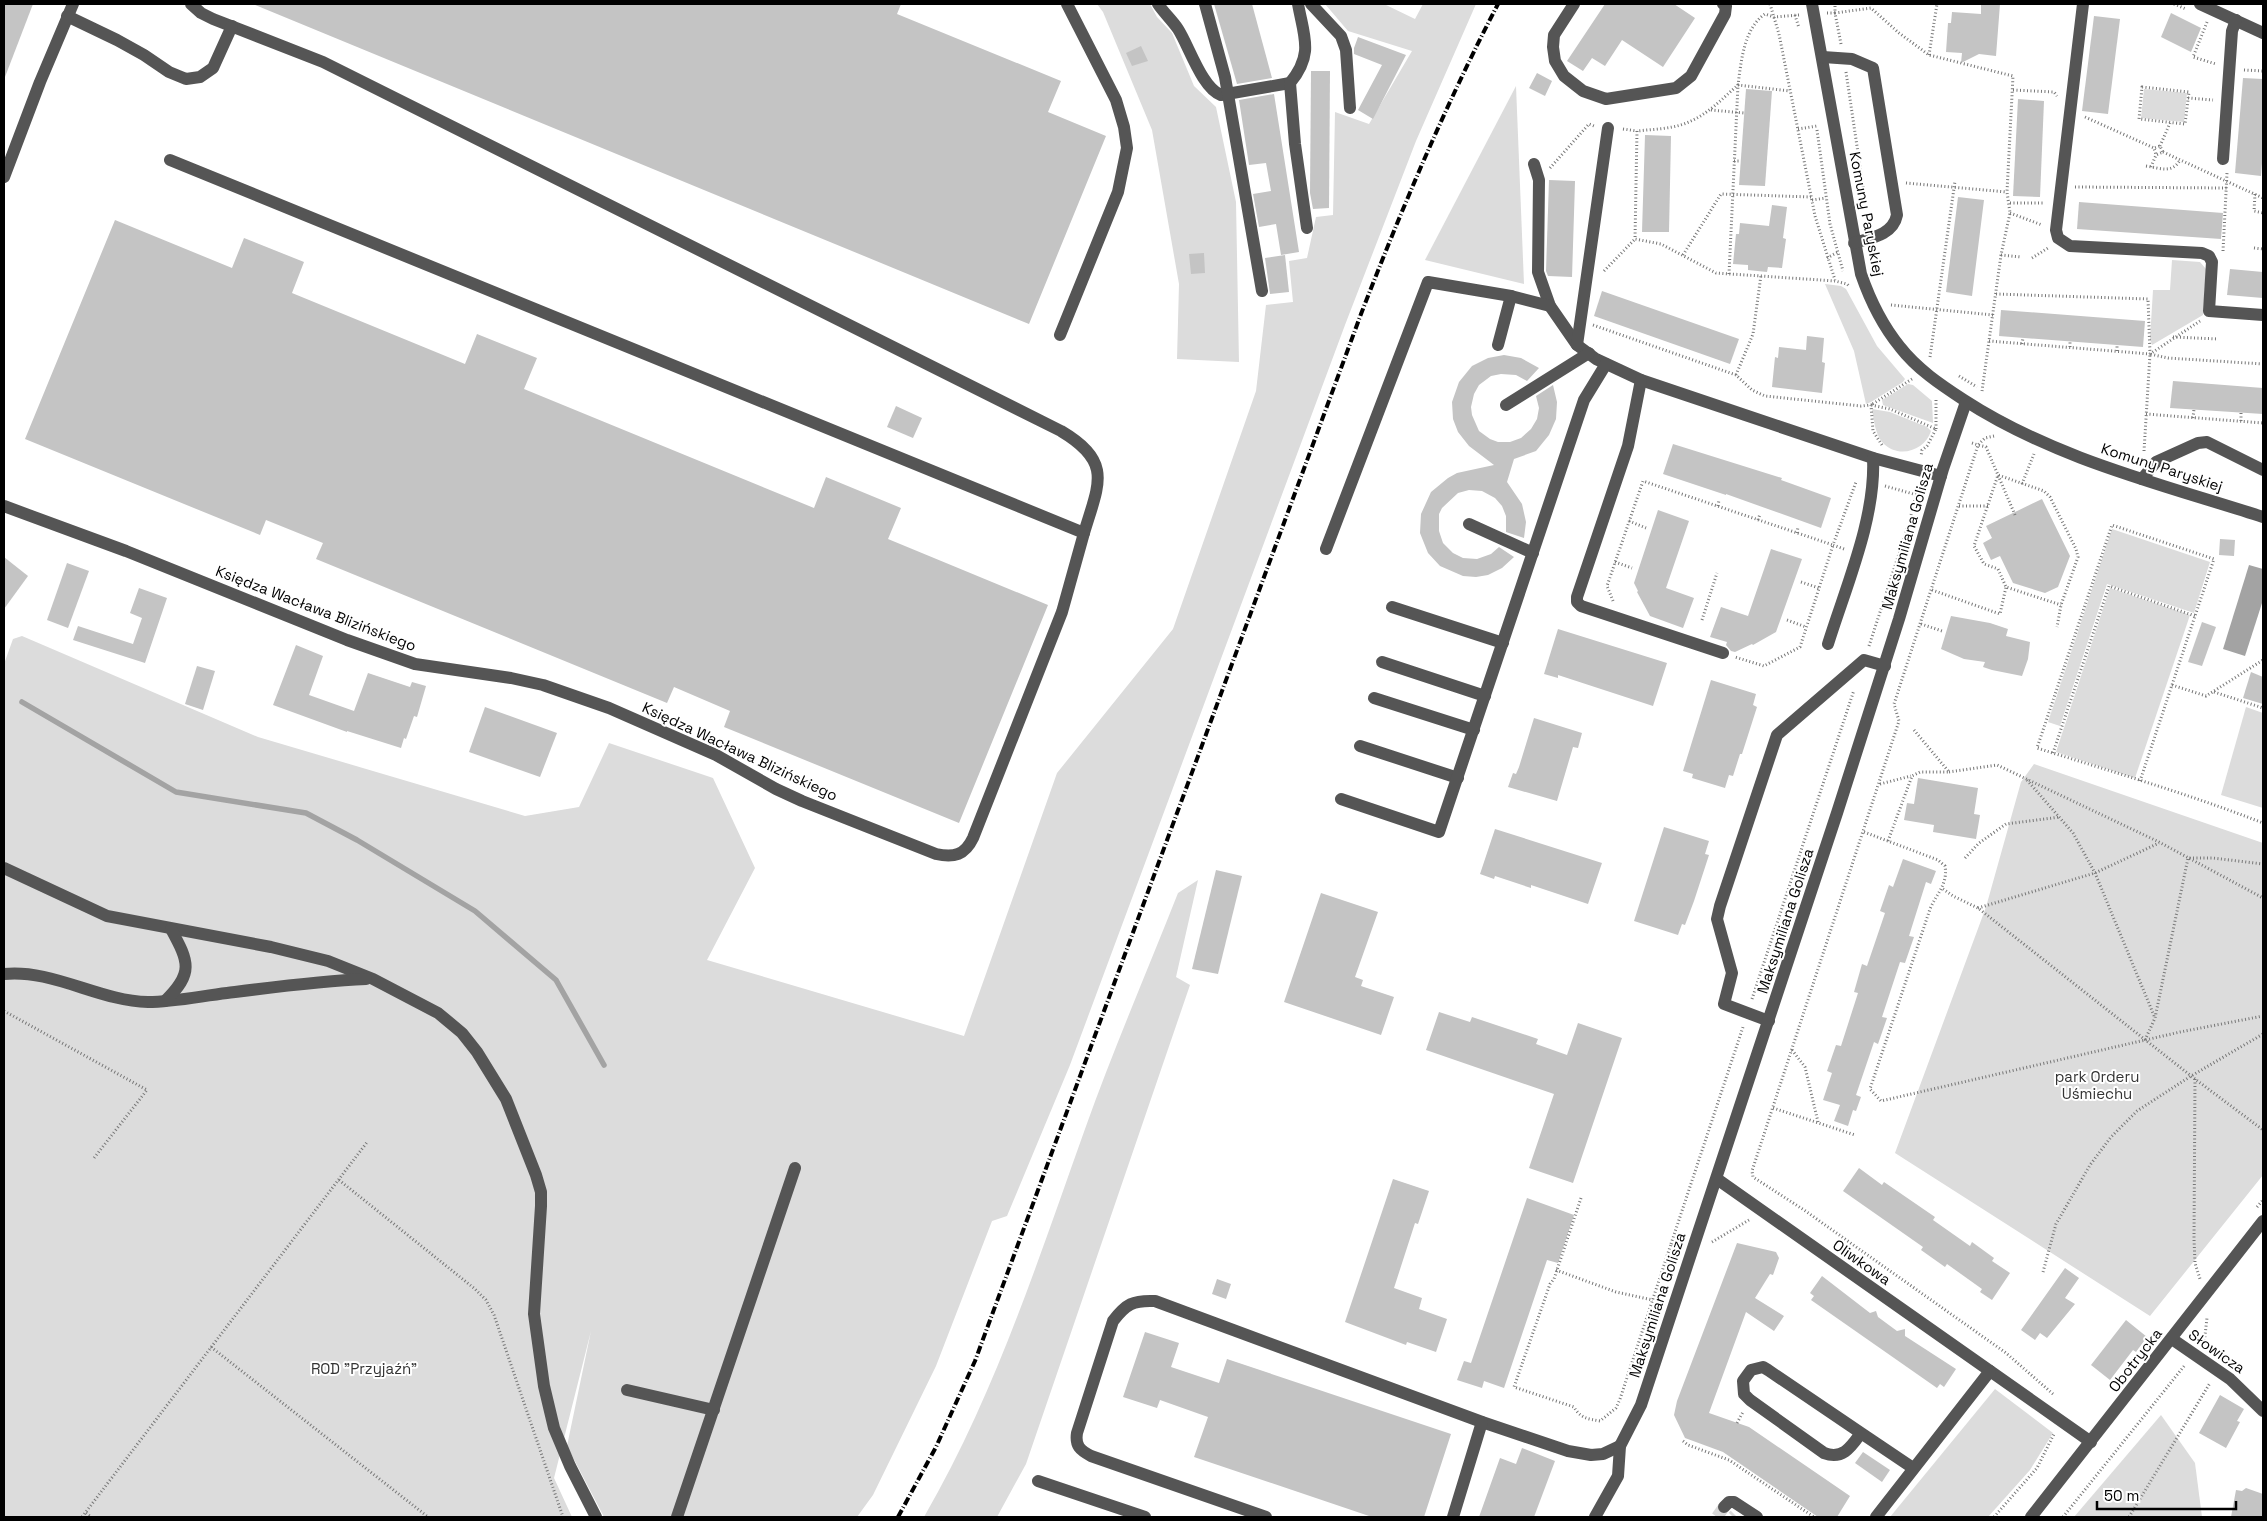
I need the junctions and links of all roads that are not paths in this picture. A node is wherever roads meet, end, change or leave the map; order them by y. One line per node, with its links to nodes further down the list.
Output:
1 (73, 4): 13 (street)
2 (191, 4): 15 (street)
3 (1067, 4): 32 (street)
4 (1158, 4): 19 (street)
5 (1205, 4): 19 (street)
6 (1298, 4): 18 (street)
7 (1311, 4): 20 (street)
8 (1574, 4): 9 (street)
9 (1723, 4)
10 (1812, 4): 17 (street, Komuny Paryskiej)
11 (2083, 4): 31 (street)
12 (2200, 4): 14 (street)
13 (68, 16): 15 (street); 25 (street)
14 (2236, 20): 16 (street); 22 (street)
15 (232, 26): 47 (street)
16 (2263, 33)
17 (1823, 57): 27 (street, Komuny Paryskiej); 27 (street)
18 (1290, 83): 19 (street); 26 (street)
19 (1227, 93): 28 (street)
20 (1350, 108)
21 (1608, 128): 34 (street)
22 (2223, 159)
23 (170, 160): 47 (street)
24 (1534, 164): 30 (street)
25 (4, 177)
26 (1306, 228)
27 (1854, 244): 38 (street, Komuny Paryskiej)
28 (1262, 291)
29 (1512, 296): 30 (street); 33 (street); 48 (street)
30 (1550, 306): 34 (street)
31 (2263, 315)
32 (1060, 335)
33 (1498, 345)
34 (1577, 345): 35 (street)
35 (1589, 353): 36 (street); 39 (street)
36 (1606, 364): 37 (street); 49 (street)
37 (1641, 380): 40 (street); 53 (street)
38 (1966, 402): 42 (street, Maksymiliana Golisza); 43 (street, Komuny Paryskiej)
39 (1506, 405)
40 (1873, 458): 42 (street); 52 (street)
41 (2263, 470): 43 (street)
42 (1941, 476): 55 (street, Maksymiliana Golisza)
43 (2142, 479): 45 (street, Komuny Paryskiej)
44 (4, 506): 47 (street, Księdza Wacława Blizińskiego)
45 (2263, 517)
46 (1468, 524): 49 (street)
47 (1084, 533)
48 (1326, 549)
49 (1533, 553): 51 (street)
50 (1392, 607): 51 (street)
51 (1503, 643): 56 (street)
52 (1828, 644)
53 (1723, 653)
54 (1382, 662): 56 (street)
55 (1885, 666): 67 (street, Maksymiliana Golisza); 67 (street)
56 (1485, 696): 58 (street)
57 (1374, 698): 58 (street)
58 (1474, 730): 60 (street)
59 (1360, 746): 60 (street)
60 (1458, 778): 61 (street)
61 (1341, 799)
62 (4, 868): 63 (street)
63 (171, 929): 65 (street); 66 (street)
64 (4, 974): 66 (street)
65 (373, 979): 66 (street); 84 (street)
66 (164, 1001)
67 (1769, 1021): 69 (street, Maksymiliana Golisza)
68 (795, 1168): 74 (street)
69 (1716, 1179): 72 (street, Oliwkowa); 79 (street, Maksymiliana Golisza)
70 (2263, 1221): 71 (street, Obotrycka)
71 (2172, 1339): 75 (street, Słowicza); 78 (street, Obotrycka)
72 (1990, 1371): 78 (street, Oliwkowa); 80 (street)
73 (627, 1390): 74 (street)
74 (714, 1410): 85 (street)
75 (2263, 1411)
76 (1482, 1422): 79 (street); 87 (street); 88 (street)
77 (1861, 1432): 77 (street); 80 (street)
78 (2091, 1442): 91 (street, Obotrycka)
79 (1620, 1446): 89 (street)
80 (1913, 1468): 90 (street)
81 (1038, 1481): 86 (street)
82 (1734, 1507): 83 (street)
83 (1753, 1516)
84 (596, 1517)
85 (677, 1517)
86 (1145, 1517)
87 (1266, 1517)
88 (1453, 1517)
89 (1595, 1517)
90 (1876, 1517)
91 (2031, 1517)

